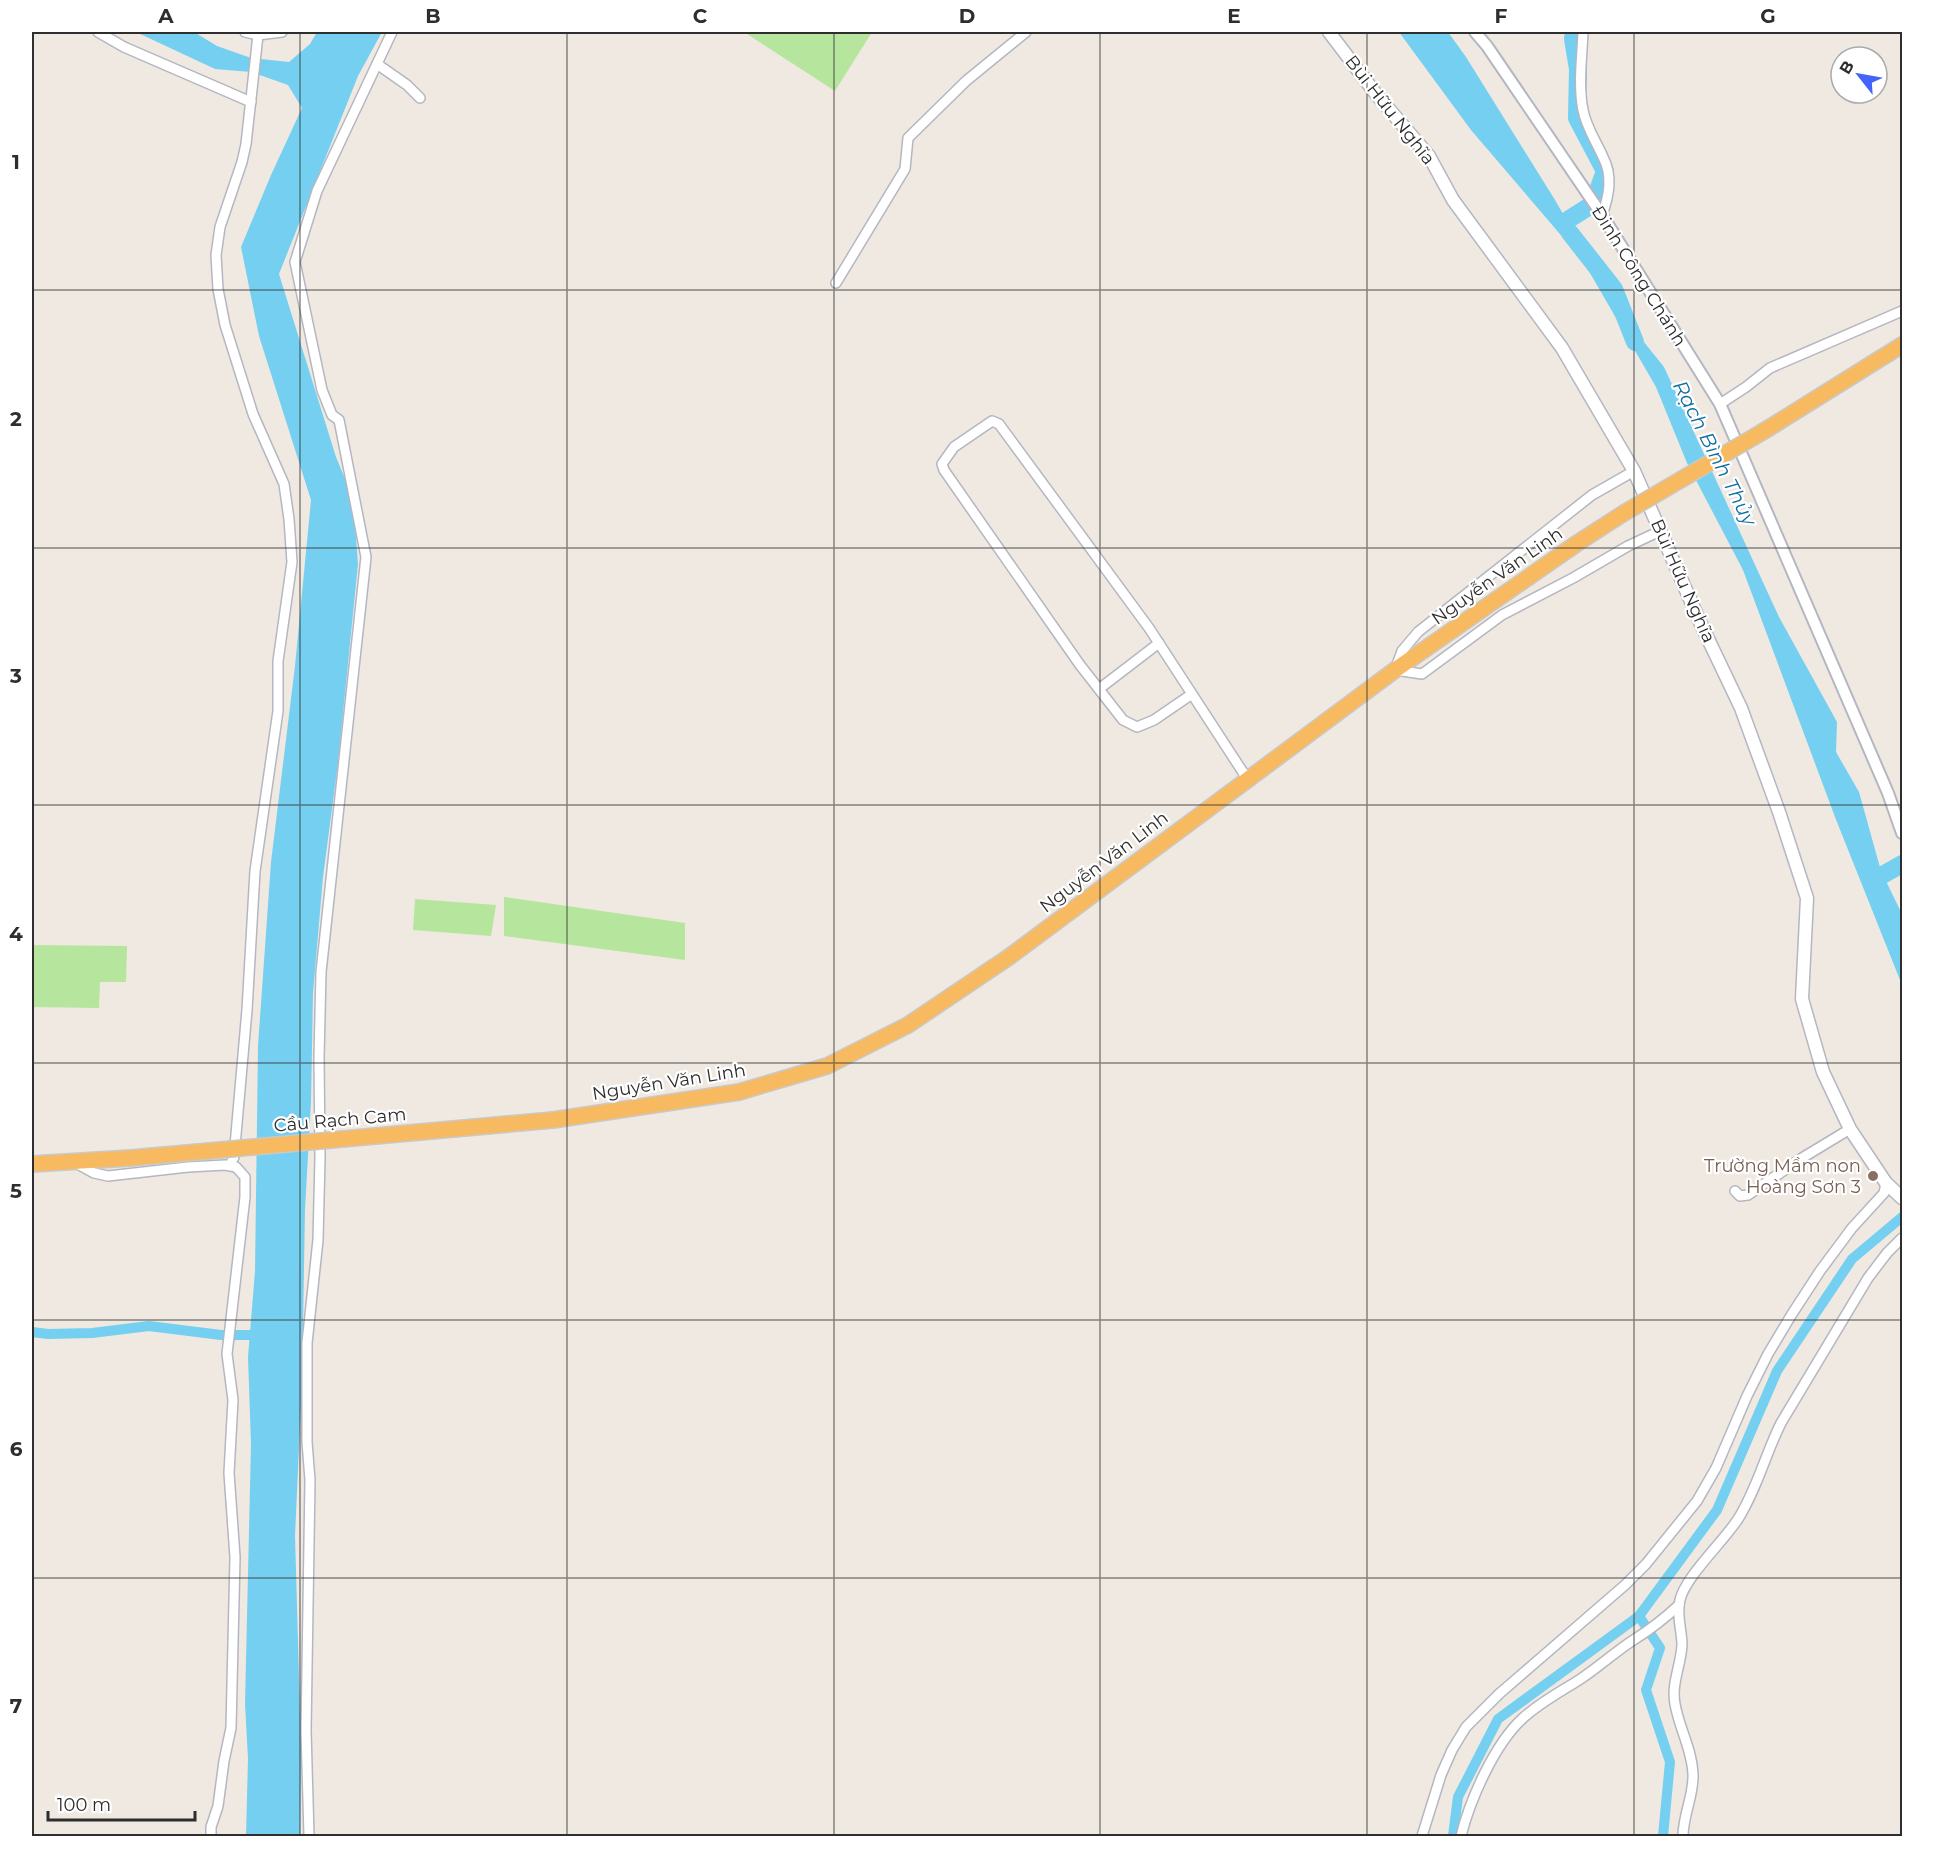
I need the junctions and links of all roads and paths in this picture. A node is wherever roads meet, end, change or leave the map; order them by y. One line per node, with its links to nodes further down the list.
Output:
1 (98, 32): 11 (street)
2 (245, 32): 9 (street)
3 (282, 32): 9 (street)
4 (392, 32): 10 (street)
5 (1026, 32): 14 (street)
6 (1329, 32): 18 (main road, Bùi Hữu Nghĩa)
7 (1475, 32): 13 (street, Đinh Công Chánh)
8 (1583, 32): 13 (street)
9 (258, 35): 11 (street)
10 (377, 64): 12 (street); 36 (street)
11 (251, 98): 30 (street)
12 (420, 98)
13 (1600, 211): 17 (street, Đinh Công Chánh)
14 (836, 283)
15 (1902, 311): 17 (street)
16 (1902, 345): 21 (highway, Nguyễn Văn Linh, bridge)
17 (1719, 404): 25 (street, Đinh Công Chánh)
18 (1634, 471): 19 (main road, Bùi Hữu Nghĩa); 21 (street)
19 (1660, 531): 21 (street); 27 (main road, Bùi Hữu Nghĩa)
20 (1159, 643): 22 (street); 22 (street); 23 (street)
21 (1395, 670): 24 (highway, Nguyễn Văn Linh)
22 (1099, 689): 23 (street)
23 (1192, 693): 24 (street)
24 (1248, 780): 26 (highway, Nguyễn Văn Linh)
25 (1902, 833)
26 (553, 1120): 28 (highway, Cầu Rạch Cam, bridge)
27 (1850, 1129): 31 (main road, Bùi Hữu Nghĩa); 32 (street)
28 (72, 1161): 29 (highway); 30 (street)
29 (32, 1164)
30 (230, 1165): 35 (street)
31 (1894, 1190): 37 (street)
32 (1735, 1191)
33 (1902, 1238): 34 (street)
34 (1679, 1605): 38 (street); 39 (street)
35 (211, 1836)
36 (309, 1836)
37 (1422, 1836)
38 (1461, 1836)
39 (1683, 1836)

